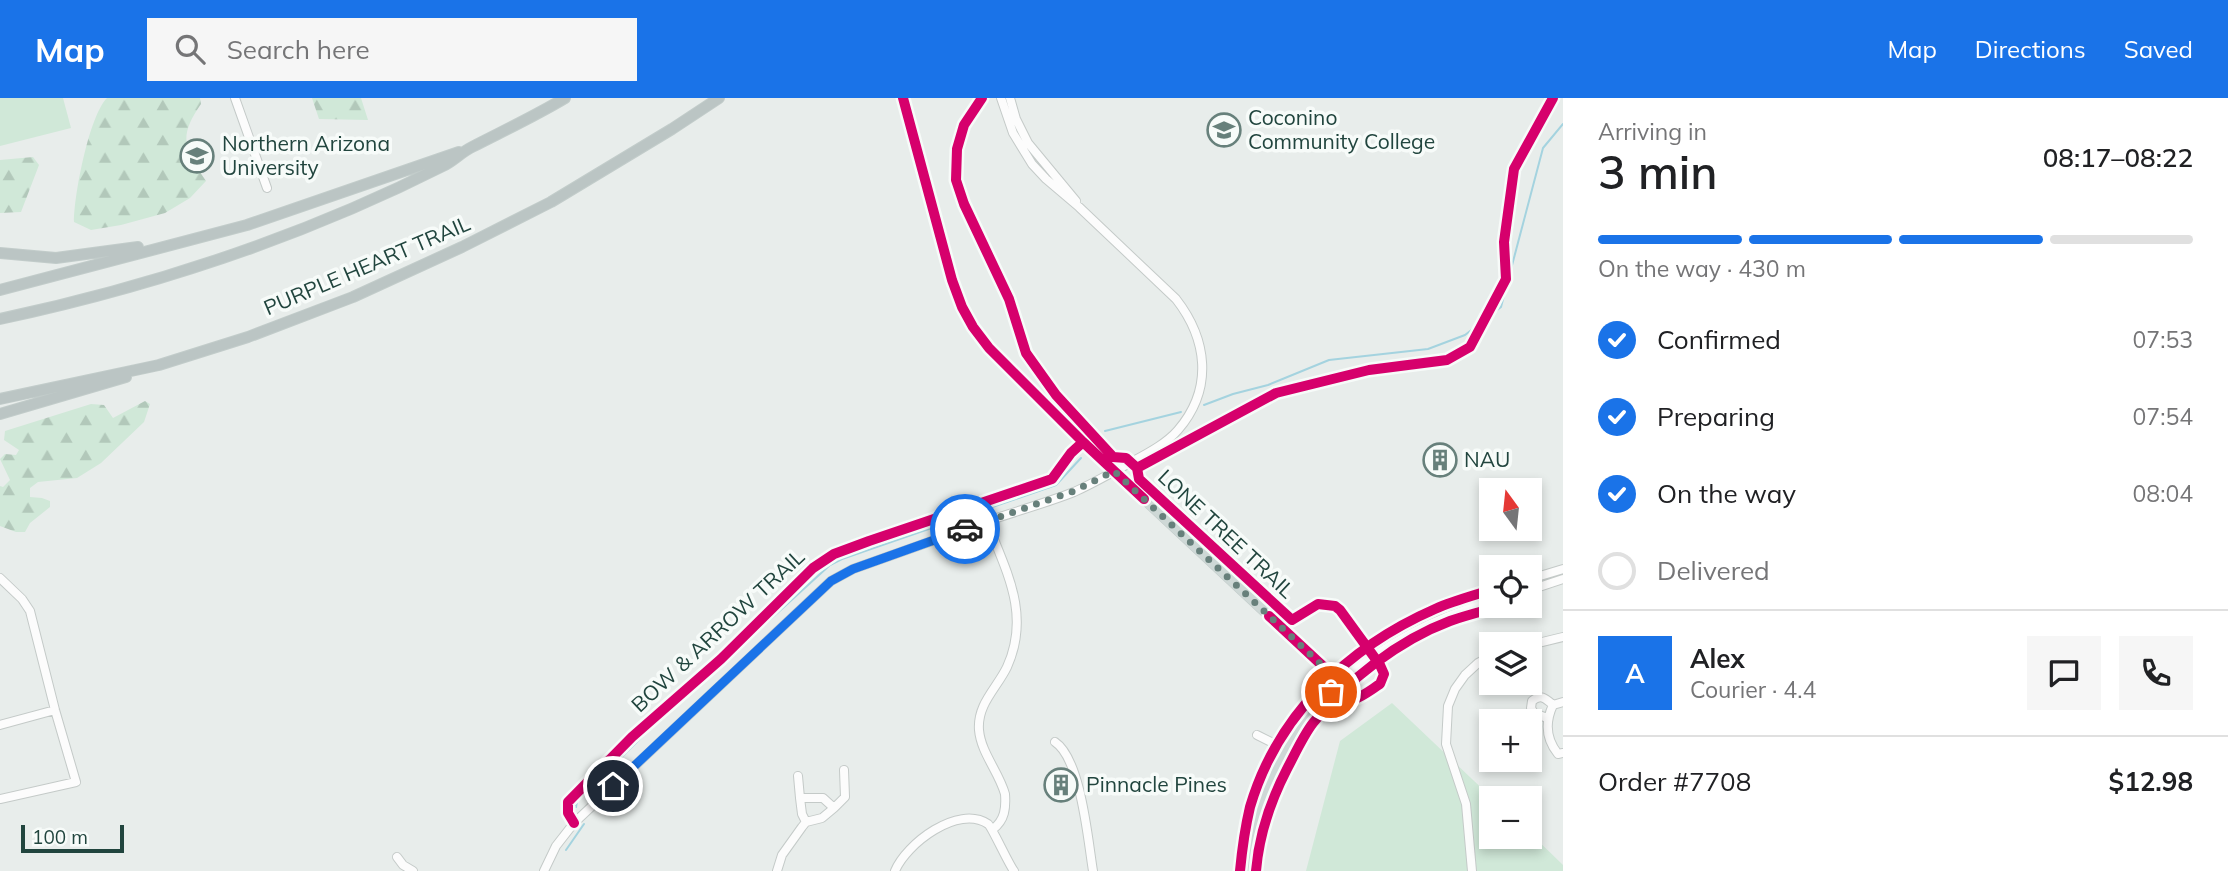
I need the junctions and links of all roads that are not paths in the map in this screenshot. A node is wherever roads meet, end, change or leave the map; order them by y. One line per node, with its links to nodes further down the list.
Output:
1 (234, 98): 8 (street)
2 (565, 98): 7 (highway)
3 (719, 98): 14 (highway, PURPLE HEART TRAIL)
4 (903, 98): 17 (main road)
5 (1001, 98): 9 (street)
6 (1010, 98): 9 (street)
7 (468, 149): 10 (highway); 13 (highway)
8 (267, 188)
9 (1079, 207): 17 (street)
10 (197, 238): 11 (highway); 12 (highway)
11 (0, 253)
12 (0, 290)
13 (0, 318)
14 (159, 365): 15 (highway, PURPLE HEART TRAIL); 16 (highway)
15 (0, 399)
16 (0, 414)
17 (1114, 471): 18 (street); 29 (main road)
18 (987, 522): 47 (street); 50 (street)
19 (1563, 569): 20 (street)
20 (1542, 575)
21 (0, 578): 33 (street)
22 (1563, 579): 23 (street)
23 (1542, 586)
24 (1479, 594): 29 (street)
25 (1479, 605): 30 (street)
26 (1563, 636): 27 (street)
27 (1542, 642)
28 (1479, 662): 57 (street)
29 (1332, 674): 30 (main road); 38 (main road)
30 (1340, 682): 39 (main road)
31 (1563, 702): 32 (street)
32 (1553, 705): 34 (street); 34 (street)
33 (55, 710): 35 (street); 44 (street)
34 (1547, 718): 40 (street)
35 (0, 725)
36 (1257, 735): 38 (street)
37 (1055, 743): 54 (street)
38 (1277, 745): 39 (street); 55 (main road)
39 (1287, 750): 56 (main road)
40 (1563, 754)
41 (844, 770): 45 (street)
42 (798, 776): 43 (street)
43 (800, 798): 45 (street); 46 (street)
44 (0, 799)
45 (834, 808): 46 (street)
46 (806, 822): 51 (street)
47 (993, 829): 52 (street); 53 (street)
48 (397, 857): 49 (street)
49 (412, 871)
50 (544, 871)
51 (776, 871)
52 (895, 871)
53 (1014, 871)
54 (1093, 871)
55 (1240, 871)
56 (1250, 871)
57 (1472, 871)

